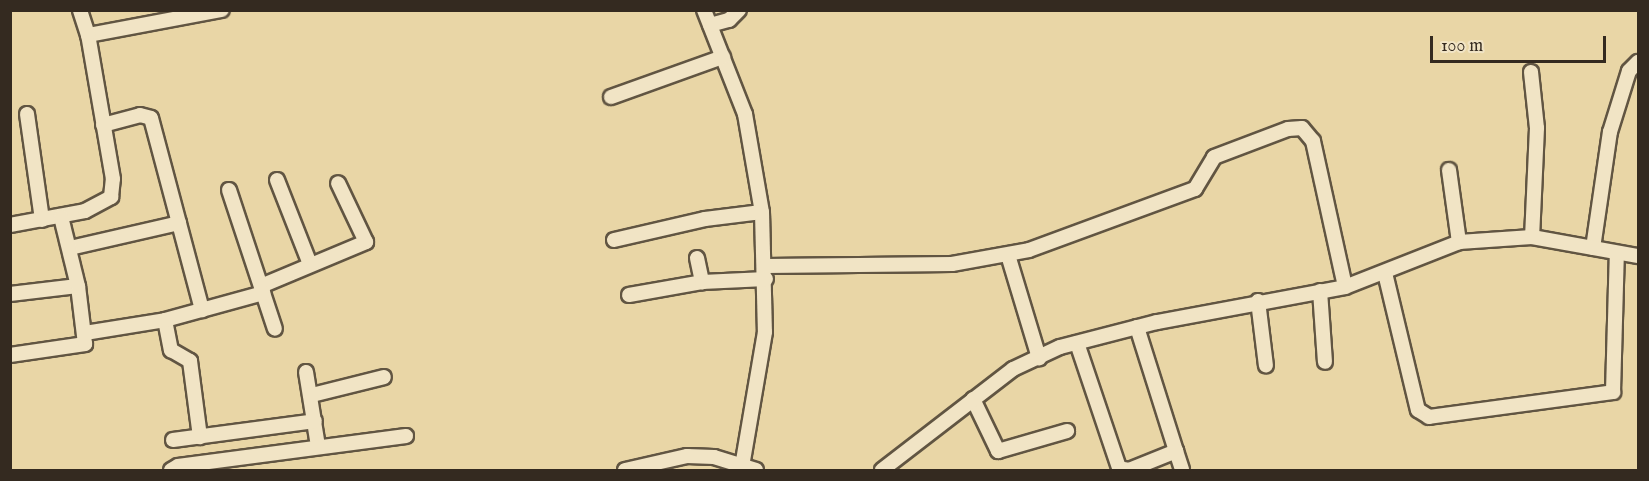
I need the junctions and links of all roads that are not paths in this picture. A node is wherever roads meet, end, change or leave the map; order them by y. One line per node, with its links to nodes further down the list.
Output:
1 (80, 10): 7 (street)
2 (222, 10): 5 (street)
3 (704, 10): 6 (street)
4 (739, 10): 6 (street)
5 (165, 15): 7 (street)
6 (710, 26): 8 (street)
7 (88, 35): 13 (street)
8 (723, 57): 11 (street); 18 (street)
9 (1638, 62): 27 (street)
10 (1531, 72): 23 (street)
11 (611, 97)
12 (27, 114): 20 (street)
13 (103, 125): 19 (street); 21 (street)
14 (1449, 170): 25 (street)
15 (277, 180): 32 (street)
16 (338, 183): 32 (street)
17 (229, 190): 38 (street)
18 (762, 212): 24 (street); 33 (street)
19 (61, 217): 20 (street); 26 (street)
20 (42, 220): 22 (street)
21 (179, 223): 26 (street); 43 (street)
22 (10, 225)
23 (1532, 237): 25 (street); 27 (street)
24 (614, 240)
25 (1459, 242): 34 (street)
26 (70, 248): 36 (street)
27 (1593, 248): 28 (street)
28 (1617, 253): 30 (street); 34 (street)
29 (1008, 255): 33 (street); 37 (street); 50 (street)
30 (1638, 256)
31 (697, 258): 35 (street)
32 (310, 264): 38 (street)
33 (766, 273): 35 (street); 64 (street)
34 (1385, 273): 37 (street)
35 (702, 282): 41 (street)
36 (78, 286): 40 (street); 47 (street)
37 (1345, 287): 39 (street)
38 (262, 289): 43 (street); 46 (street)
39 (1320, 291): 42 (street); 51 (street)
40 (10, 294)
41 (629, 295)
42 (1258, 301): 45 (street); 52 (street)
43 (202, 310): 44 (street)
44 (165, 320): 47 (street); 60 (street)
45 (1137, 327): 48 (street); 63 (street)
46 (275, 329)
47 (85, 333): 49 (street)
48 (1077, 343): 50 (street); 63 (street)
49 (10, 355)
50 (1038, 358): 56 (street)
51 (1325, 362)
52 (1266, 366)
53 (306, 372): 55 (street)
54 (384, 377): 55 (street)
55 (312, 395): 57 (street)
56 (973, 399): 58 (street); 68 (street)
57 (315, 421): 60 (street); 62 (street)
58 (1067, 431)
59 (406, 436): 62 (street)
60 (200, 437): 61 (street)
61 (173, 440)
62 (318, 446): 65 (street)
63 (1176, 451): 69 (street)
64 (742, 466): 66 (street); 67 (street)
65 (171, 471)
66 (625, 471)
67 (756, 471)
68 (882, 471)
69 (1182, 471)

